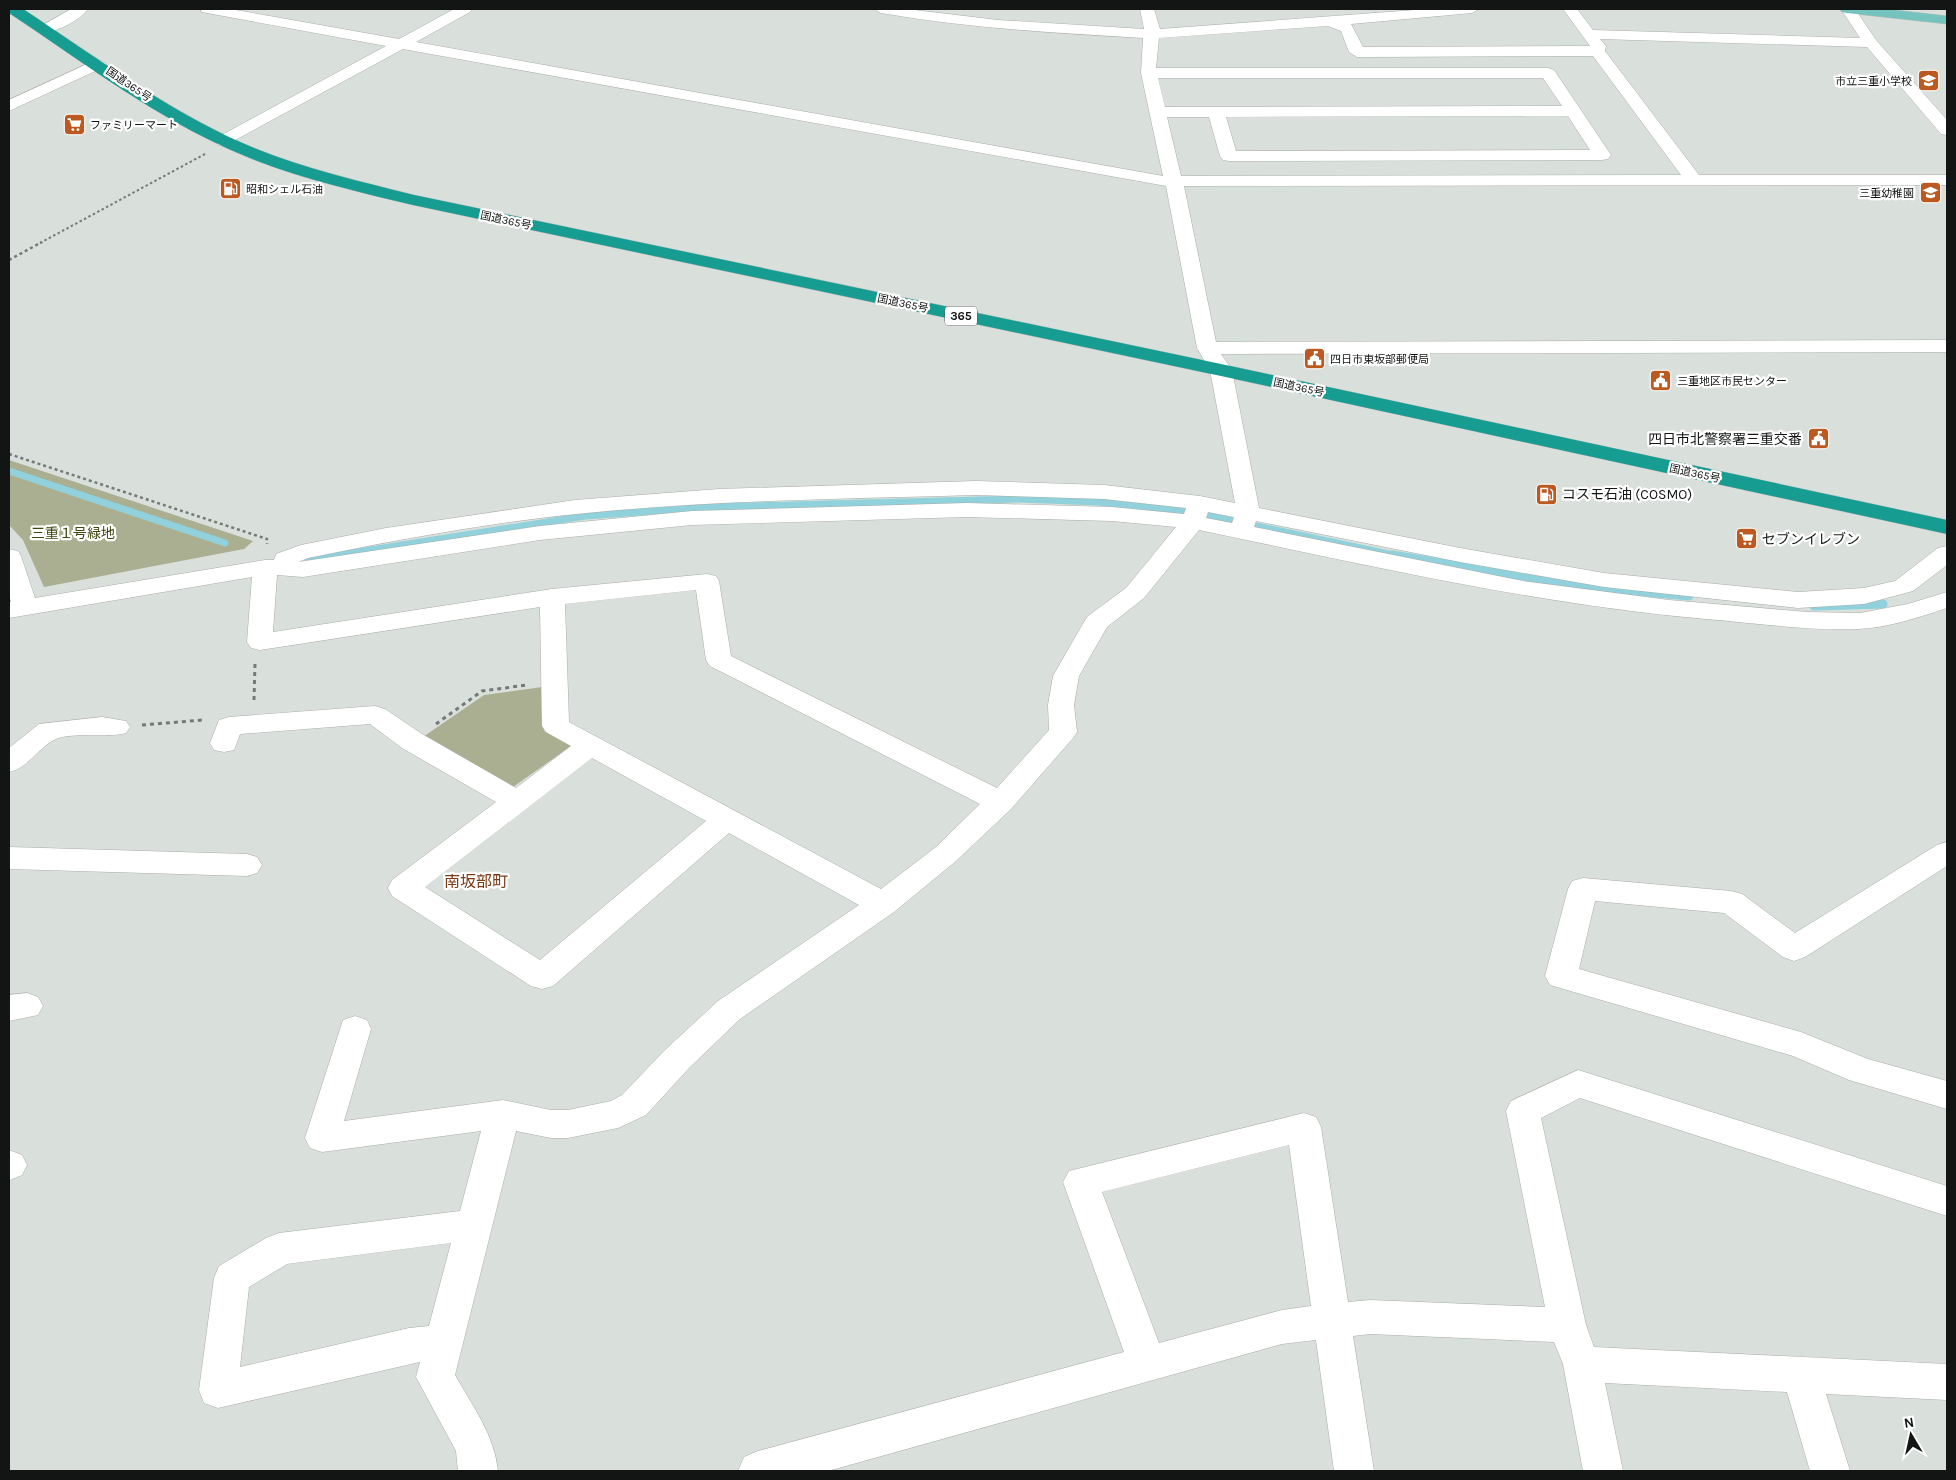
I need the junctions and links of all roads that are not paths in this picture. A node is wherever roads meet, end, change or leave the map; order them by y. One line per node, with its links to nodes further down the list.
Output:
1 (14, 9): 10 (street); 13 (highway, 国道365号 / 365)
2 (81, 9): 13 (street)
3 (207, 9): 16 (street)
4 (465, 9): 16 (street)
5 (881, 9): 14 (street)
6 (1147, 9): 14 (street)
7 (1472, 9): 12 (street)
8 (1570, 9): 15 (street)
9 (1847, 9): 11 (main road); 17 (street)
10 (9, 10)
11 (1947, 20)
12 (1332, 22): 14 (street); 18 (street)
13 (44, 29): 19 (highway, 国道365号 / 365)
14 (1152, 31): 20 (street)
15 (1590, 34): 17 (street); 18 (street)
16 (403, 43): 26 (street); 29 (street)
17 (1871, 43): 25 (street)
18 (1597, 51): 28 (street)
19 (98, 64): 21 (street); 26 (highway, 国道365号 / 365)
20 (1150, 73): 22 (street); 23 (street)
21 (9, 106)
22 (1574, 111): 24 (street); 24 (street)
23 (1159, 112): 24 (street); 29 (street)
24 (1216, 112)
25 (1947, 130)
26 (226, 141): 32 (highway, 国道365号 / 365)
27 (1947, 180): 28 (street)
28 (1694, 181): 29 (street)
29 (1174, 182): 31 (street)
30 (1947, 346): 31 (street)
31 (1207, 348): 32 (street)
32 (1221, 370): 34 (street); 35 (highway, 国道365号 / 365)
33 (1196, 512): 34 (street); 38 (street); 48 (street)
34 (1244, 521): 39 (street)
35 (1947, 527)
36 (1947, 553): 39 (street)
37 (9, 556): 42 (street)
38 (265, 567): 40 (street); 42 (street)
39 (1523, 577): 41 (street)
40 (552, 597): 45 (street); 48 (street)
41 (1947, 600)
42 (17, 608)
43 (116, 727): 46 (street)
44 (235, 731): 47 (street)
45 (592, 744): 47 (street); 49 (street)
46 (9, 763)
47 (517, 801): 49 (street)
48 (1001, 802): 53 (street)
49 (727, 819): 53 (street)
50 (1947, 852): 55 (street)
51 (9, 858): 52 (street)
52 (247, 865)
53 (883, 904): 56 (street)
54 (355, 1029): 56 (street)
55 (1946, 1094)
56 (503, 1114): 58 (street)
57 (1947, 1201): 60 (street)
58 (473, 1226): 61 (street); 61 (street)
59 (1333, 1320): 60 (street); 63 (street); 63 (street); 68 (street)
60 (1567, 1326): 62 (street)
61 (444, 1342): 66 (street)
62 (1582, 1364): 64 (street); 69 (street)
63 (1148, 1365): 67 (street)
64 (1801, 1375): 65 (street); 70 (street)
65 (1947, 1382)
66 (478, 1471)
67 (758, 1471)
68 (1354, 1471)
69 (1604, 1471)
70 (1830, 1471)

